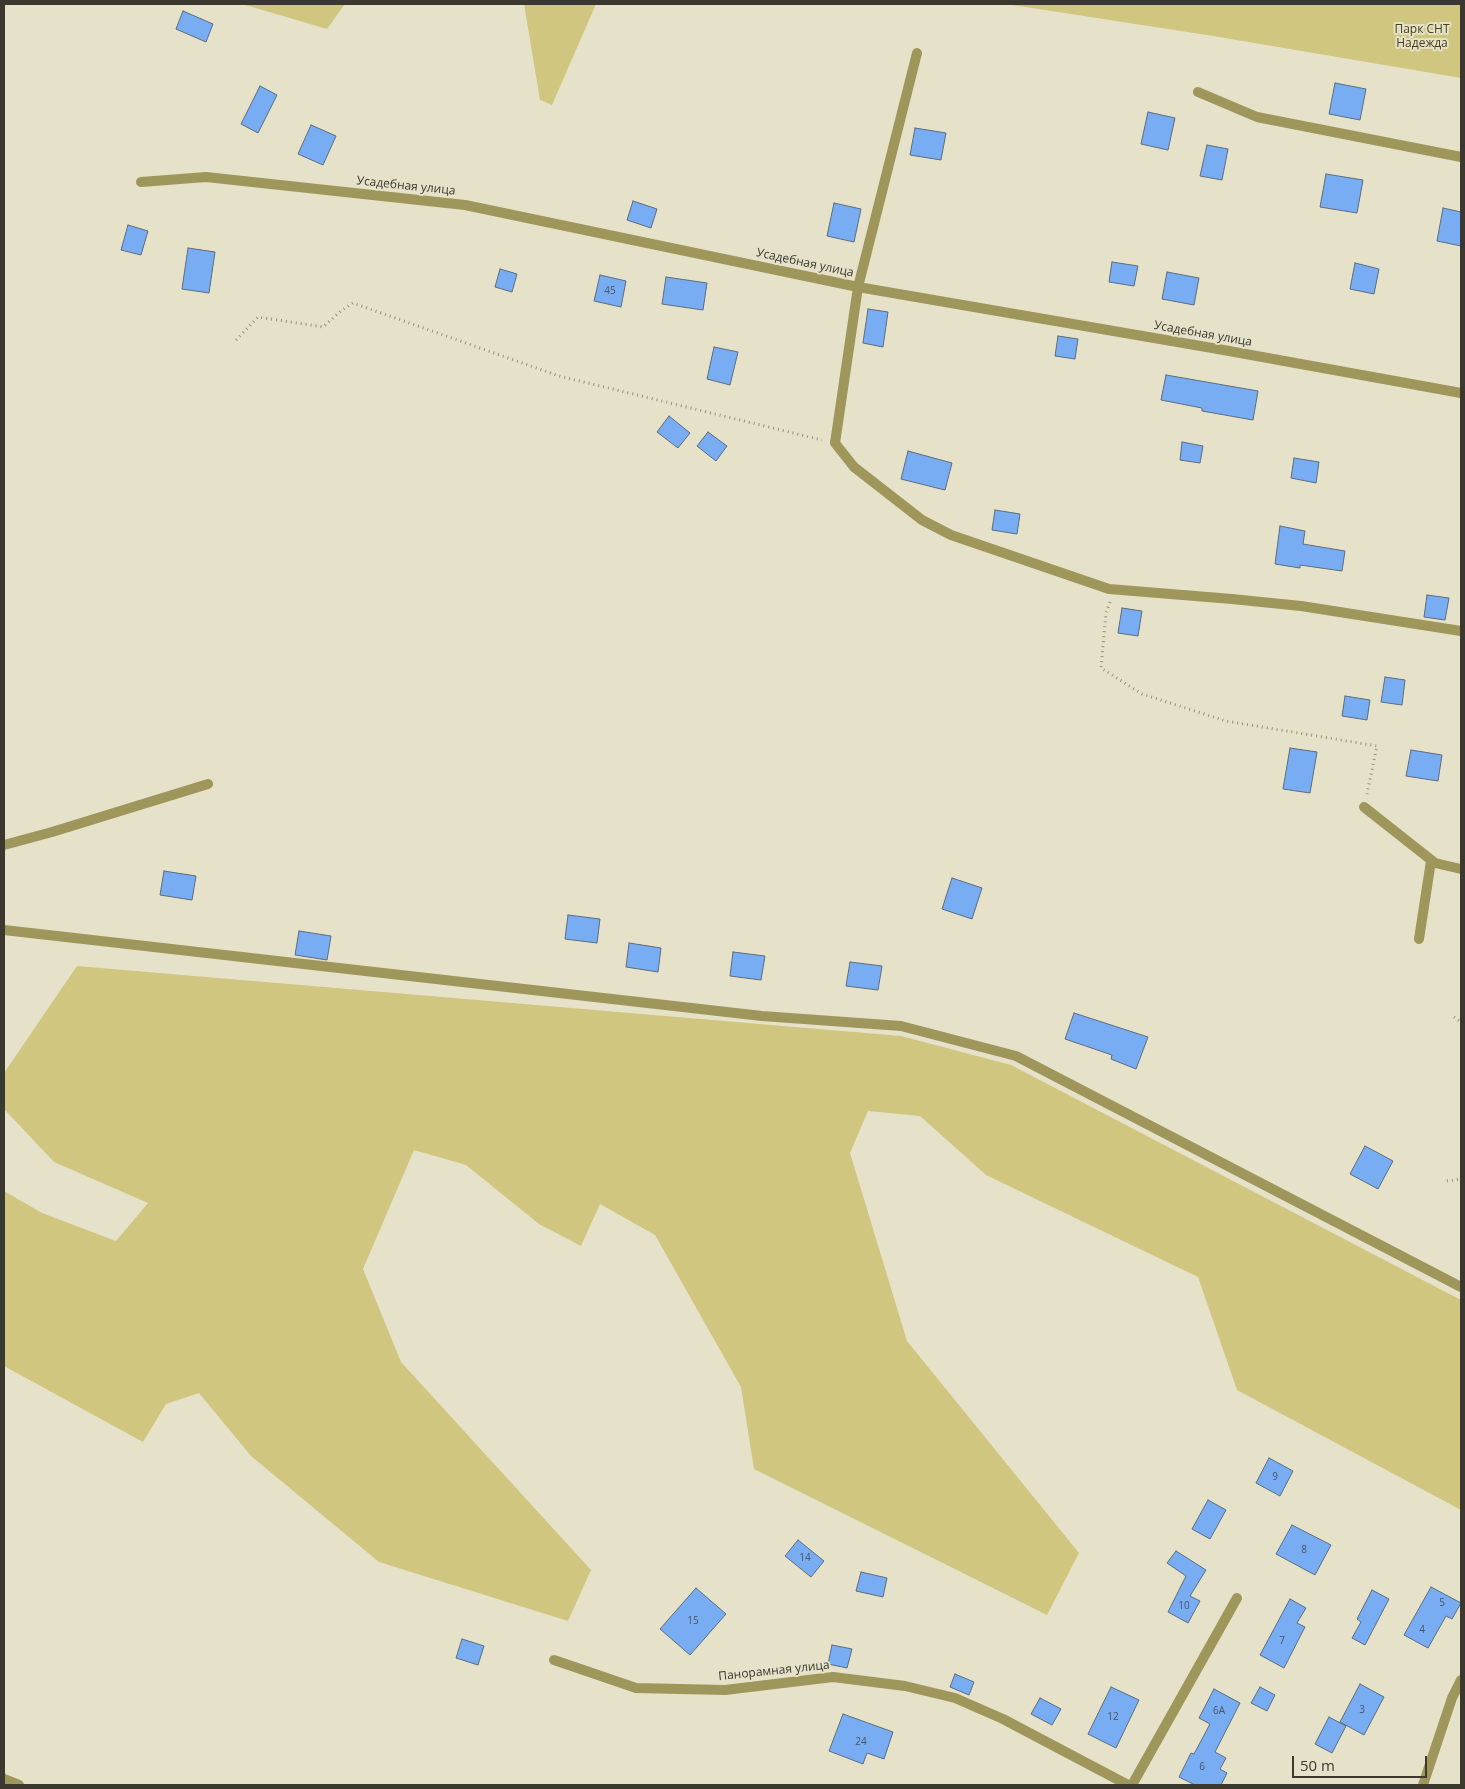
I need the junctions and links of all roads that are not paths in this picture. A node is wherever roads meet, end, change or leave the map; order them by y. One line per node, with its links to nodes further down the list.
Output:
1 (917, 53): 5 (street)
2 (1198, 92): 3 (street)
3 (1461, 157)
4 (141, 182): 5 (street, Усадебная улица)
5 (858, 287): 6 (street, Усадебная улица); 7 (street)
6 (1461, 393)
7 (1461, 631)
8 (208, 784): 10 (street)
9 (1364, 807): 11 (street)
10 (4, 844)
11 (1432, 861): 12 (street); 14 (street)
12 (1461, 868)
13 (4, 930): 15 (street)
14 (1419, 938)
15 (1461, 1287)
16 (1236, 1598): 22 (street)
17 (554, 1660): 21 (street, Панорамная улица)
18 (1461, 1680): 23 (street)
19 (4, 1779): 20 (street)
20 (20, 1785)
21 (1128, 1785)
22 (1132, 1785)
23 (1423, 1785)

